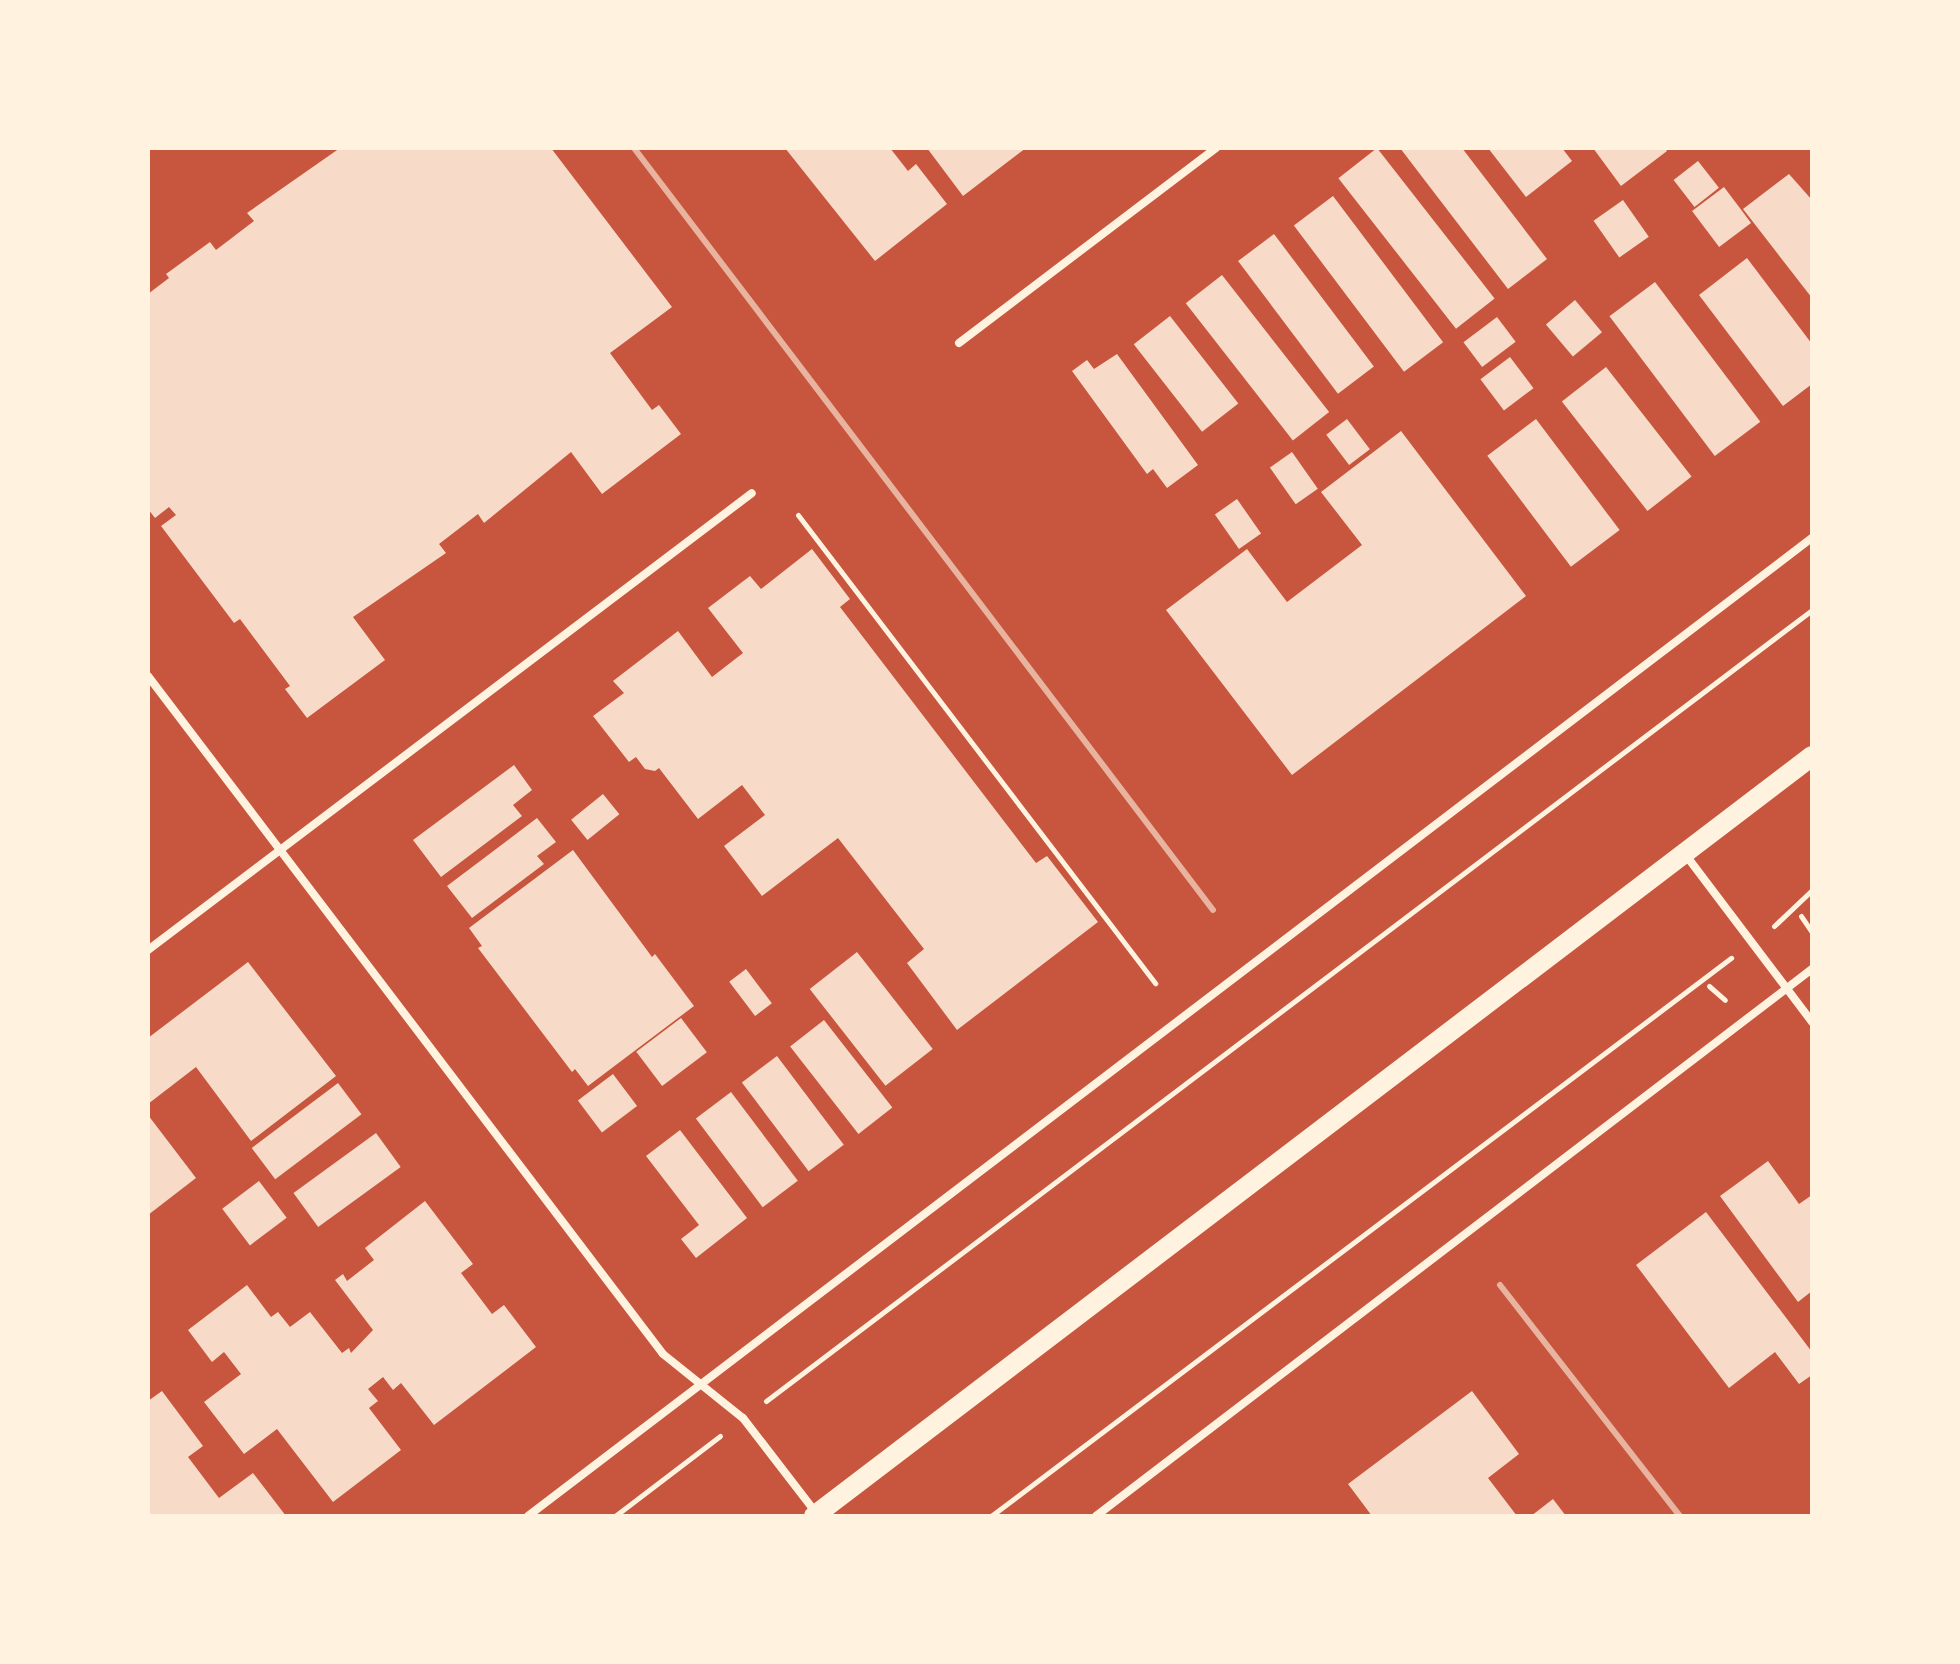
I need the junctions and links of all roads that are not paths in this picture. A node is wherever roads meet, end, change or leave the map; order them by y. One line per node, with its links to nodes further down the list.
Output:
1 (1216, 148): 2 (street)
2 (959, 343)
3 (752, 493): 7 (street)
4 (1812, 538): 13 (street)
5 (148, 676): 7 (street)
6 (1812, 756): 8 (main road)
7 (280, 850): 9 (street); 13 (street)
8 (1684, 853): 11 (street); 14 (main road)
9 (148, 950)
10 (1812, 969): 11 (street)
11 (1786, 989): 12 (street); 16 (street)
12 (1812, 1022)
13 (702, 1384): 14 (street); 15 (street)
14 (815, 1515)
15 (528, 1516)
16 (1096, 1516)

